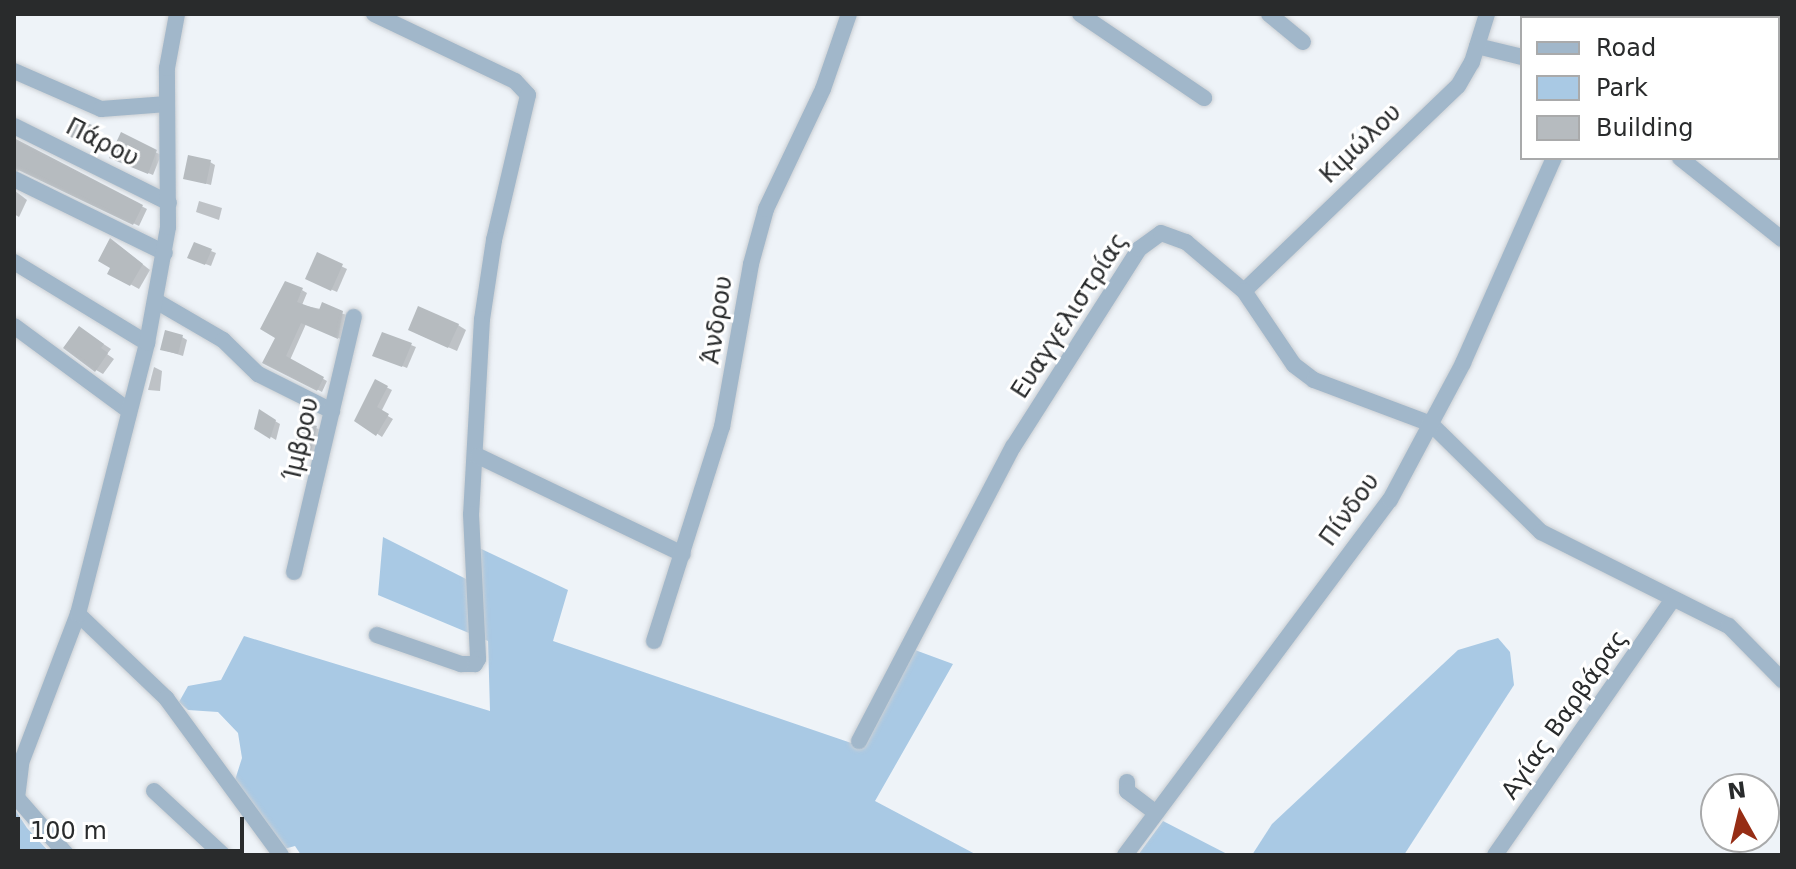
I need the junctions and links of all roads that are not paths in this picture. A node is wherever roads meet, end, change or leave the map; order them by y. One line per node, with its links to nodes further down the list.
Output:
1 (177, 14): 12 (street)
2 (374, 14): 29 (street)
3 (849, 14): 30 (street, Άνδρου)
4 (1080, 14): 11 (street)
5 (1269, 14): 7 (street)
6 (1487, 14): 8 (street, Κιμώλου)
7 (1303, 42)
8 (1477, 46): 9 (street); 21 (street, Κιμώλου)
9 (1520, 57)
10 (14, 71): 12 (street)
11 (1204, 98)
12 (167, 104): 17 (street)
13 (14, 126): 17 (street, Πάρου)
14 (1553, 160): 28 (street, Πίνδου)
15 (1683, 160): 18 (street)
16 (14, 179): 19 (street)
17 (169, 203): 19 (street)
18 (1782, 239)
19 (165, 253): 22 (street)
20 (14, 262): 25 (street)
21 (1244, 291): 28 (street, Ευαγγελιστρίας); 37 (street, Ευαγγελιστρίας)
22 (156, 301): 25 (street); 27 (street)
23 (354, 317): 27 (street, Ίμβρου)
24 (14, 326): 26 (street)
25 (147, 343): 26 (street)
26 (128, 410): 33 (street)
27 (332, 411): 31 (street, Ίμβρου)
28 (1431, 424): 32 (street, Ευαγγελιστρίας); 40 (street, Πίνδου)
29 (478, 456): 30 (street); 34 (street)
30 (683, 554): 35 (street, Άνδρου)
31 (294, 572)
32 (1672, 600): 36 (street, Ευαγγελιστρίας); 45 (street, Αγίας Βαρβάρας)
33 (78, 614): 41 (street); 43 (street)
34 (377, 635)
35 (654, 641)
36 (1782, 680)
37 (859, 741)
38 (1127, 782): 40 (street)
39 (154, 791): 42 (street)
40 (1155, 812): 44 (street, Πίνδου)
41 (67, 855)
42 (223, 855)
43 (280, 855)
44 (1125, 855)
45 (1495, 855)

